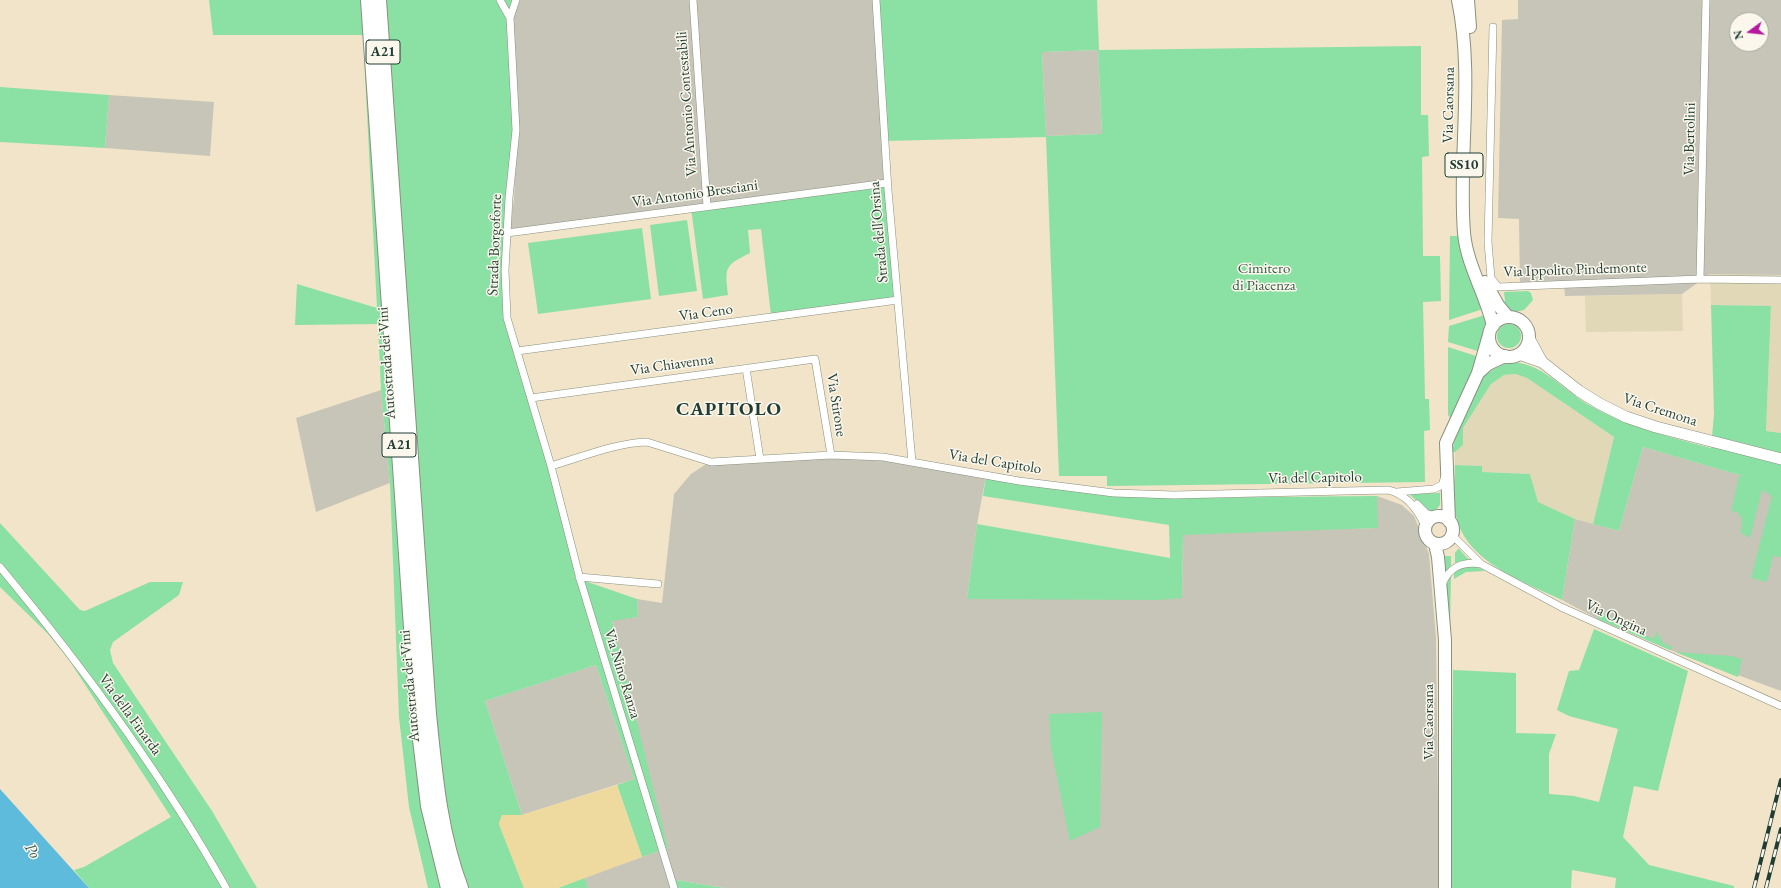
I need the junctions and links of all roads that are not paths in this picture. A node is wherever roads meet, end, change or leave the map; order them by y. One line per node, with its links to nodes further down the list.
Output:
1 (368, 0): 48 (highway, Autostrada dei Vini / A21)
2 (379, 0): 49 (highway, Autostrada dei Vini / A21)
3 (500, 0): 10 (street, Strada Borgoforte)
4 (516, 0): 10 (street, Strada Borgoforte)
5 (693, 0): 13 (street, Via Antonio Contestabili)
6 (876, 0): 12 (street, Strada dell'Orsina)
7 (1458, 0): 19 (main road, Via Caorsana / SS10)
8 (1468, 0): 18 (main road, Via Caorsana / SS10)
9 (1706, 0): 15 (street, Via Bertolini)
10 (510, 18): 14 (street, Strada Borgoforte)
11 (1493, 27): 15 (street, Via Ippolito Pindemonte)
12 (887, 183): 13 (street, Via Antonio Bresciani); 17 (street, Strada dell'Orsina)
13 (707, 206): 14 (street, Via Antonio Bresciani)
14 (507, 233): 21 (street, Strada Borgoforte)
15 (1700, 280): 16 (street)
16 (1781, 280)
17 (898, 300): 21 (street, Via Ceno); 32 (street, Strada dell'Orsina)
18 (1508, 317): 19 (main road); 20 (main road, SS10)
19 (1491, 330): 23 (main road, SS10); 27 (main road)
20 (1529, 338): 22 (main road); 25 (main road, SS10)
21 (517, 351): 28 (street, Strada Borgoforte)
22 (1519, 354): 23 (main road); 25 (main road)
23 (1504, 356): 27 (main road)
24 (815, 359): 26 (street, Via Chiavenna); 29 (street, Via Stirone)
25 (1542, 362): 31 (main road, Via Cremona)
26 (746, 368): 28 (street, Via Chiavenna); 30 (street)
27 (1478, 373): 34 (main road)
28 (531, 398): 33 (street, Strada Borgoforte)
29 (831, 455): 30 (street, Via del Capitolo); 32 (street, Via del Capitolo)
30 (760, 459): 33 (street, Via del Capitolo)
31 (1781, 459)
32 (912, 462): 35 (street, Via del Capitolo)
33 (551, 466): 43 (street, Via Nino Ranza)
34 (1447, 472): 35 (street); 36 (main road)
35 (1401, 494): 36 (street); 37 (street, Via del Capitolo)
36 (1442, 518): 37 (main road); 38 (main road)
37 (1425, 526): 39 (main road)
38 (1450, 538): 39 (main road); 40 (main road); 41 (street, Via Ongina)
39 (1435, 544): 40 (main road, Via Caorsana)
40 (1438, 557): 45 (main road, Via Caorsana)
41 (1481, 564): 45 (street); 46 (street, Via Ongina)
42 (0, 567): 47 (street, Via della Finarda)
43 (579, 577): 44 (street); 50 (street, Via Nino Ranza)
44 (658, 584)
45 (1441, 586): 51 (main road, Via Caorsana)
46 (1781, 706)
47 (226, 888)
48 (448, 888)
49 (461, 888)
50 (674, 888)
51 (1445, 888)

